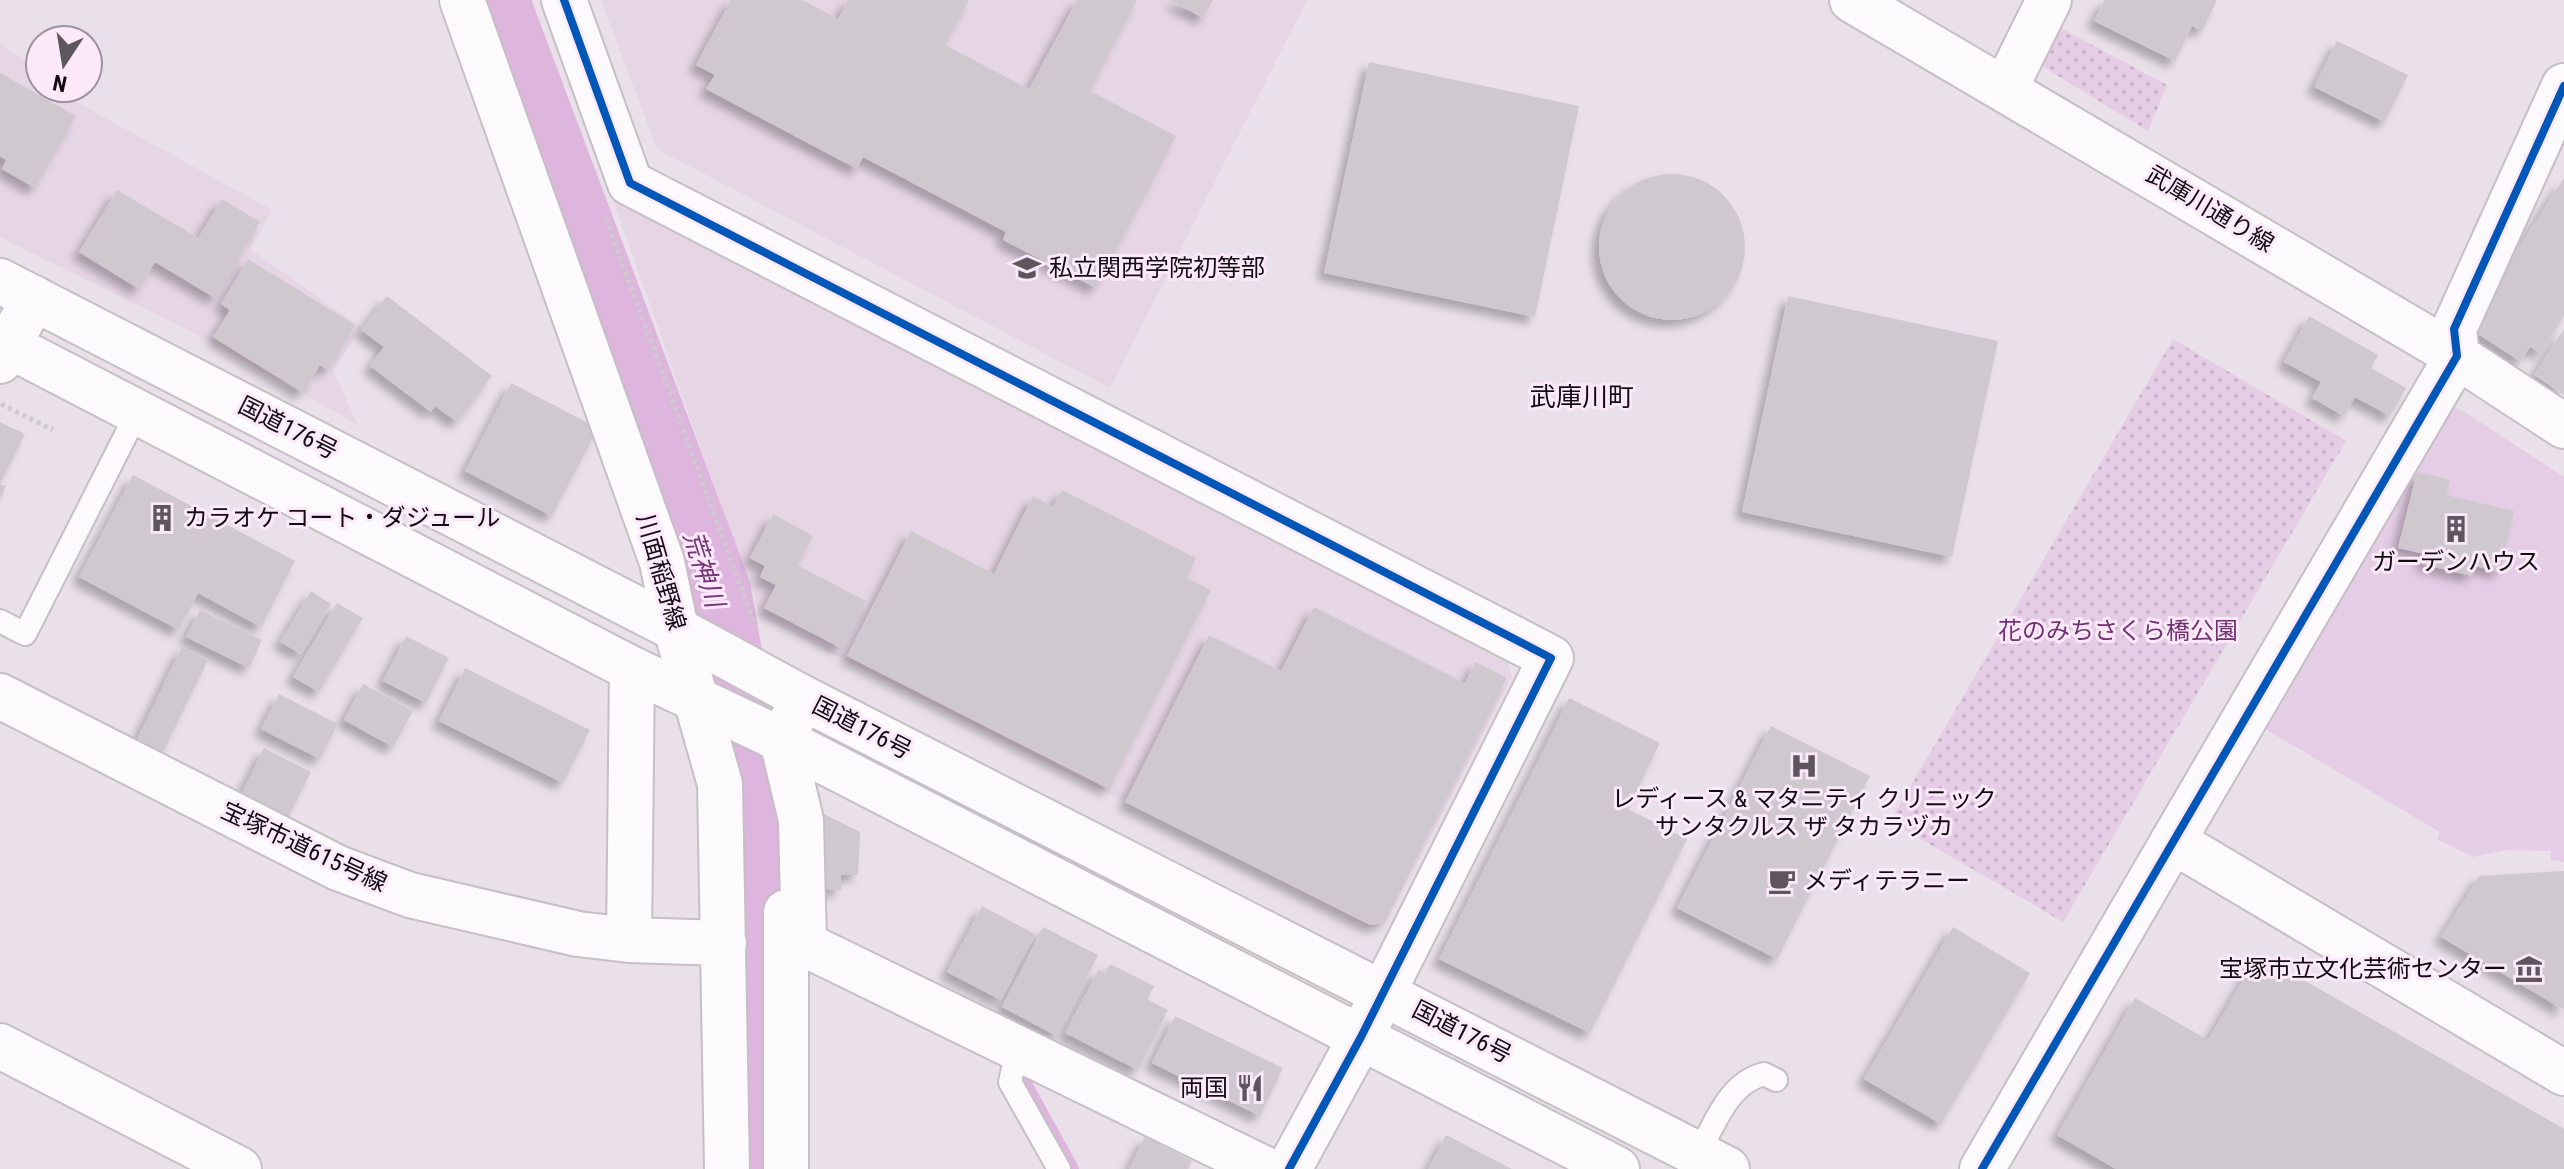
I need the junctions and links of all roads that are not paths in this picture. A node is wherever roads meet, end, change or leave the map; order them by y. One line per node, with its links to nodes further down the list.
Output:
1 (462, 0): 14 (main road, 川面稲野線)
2 (564, 0): 23 (main road)
3 (2049, 0): 6 (main road)
4 (1873, 5): 6 (main road, 武庫川通り線)
5 (2564, 86): 7 (main road)
6 (2006, 87): 10 (main road, 武庫川通り線)
7 (2554, 136): 10 (main road)
8 (17, 289): 9 (main road); 14 (main road, 国道176号)
9 (3, 349): 11 (main road, 国道176号)
10 (2457, 356): 12 (main road, 武庫川通り線); 20 (main road)
11 (136, 415): 13 (lane); 15 (main road, 国道176号)
12 (2564, 426)
13 (0, 621)
14 (686, 634): 17 (main road, 国道176号); 18 (main road, 川面稲野線)
15 (632, 669): 18 (main road, 国道176号); 21 (main road)
16 (0, 696): 21 (main road, 宝塚市道615号線)
17 (803, 698): 19 (main road); 23 (main road, 国道176号)
18 (703, 701): 19 (main road, 国道176号); 22 (main road, 川面稲野線)
19 (777, 749): 24 (main road, 国道176号); 26 (main road); 32 (main road)
20 (2173, 841): 27 (main road); 37 (main road)
21 (629, 940): 22 (main road, 宝塚市道615号線)
22 (724, 943): 31 (main road, 川面稲野線)
23 (1384, 991): 24 (main road); 29 (main road, 国道176号)
24 (1361, 1037): 35 (main road); 36 (main road, 国道176号)
25 (0, 1046): 30 (main road)
26 (1018, 1046): 33 (lane); 34 (main road)
27 (2564, 1073)
28 (1776, 1080): 29 (lane)
29 (1713, 1162)
30 (239, 1169)
31 (727, 1169)
32 (786, 1169)
33 (1059, 1169)
34 (1265, 1169)
35 (1289, 1169)
36 (1617, 1169)
37 (1982, 1169)

